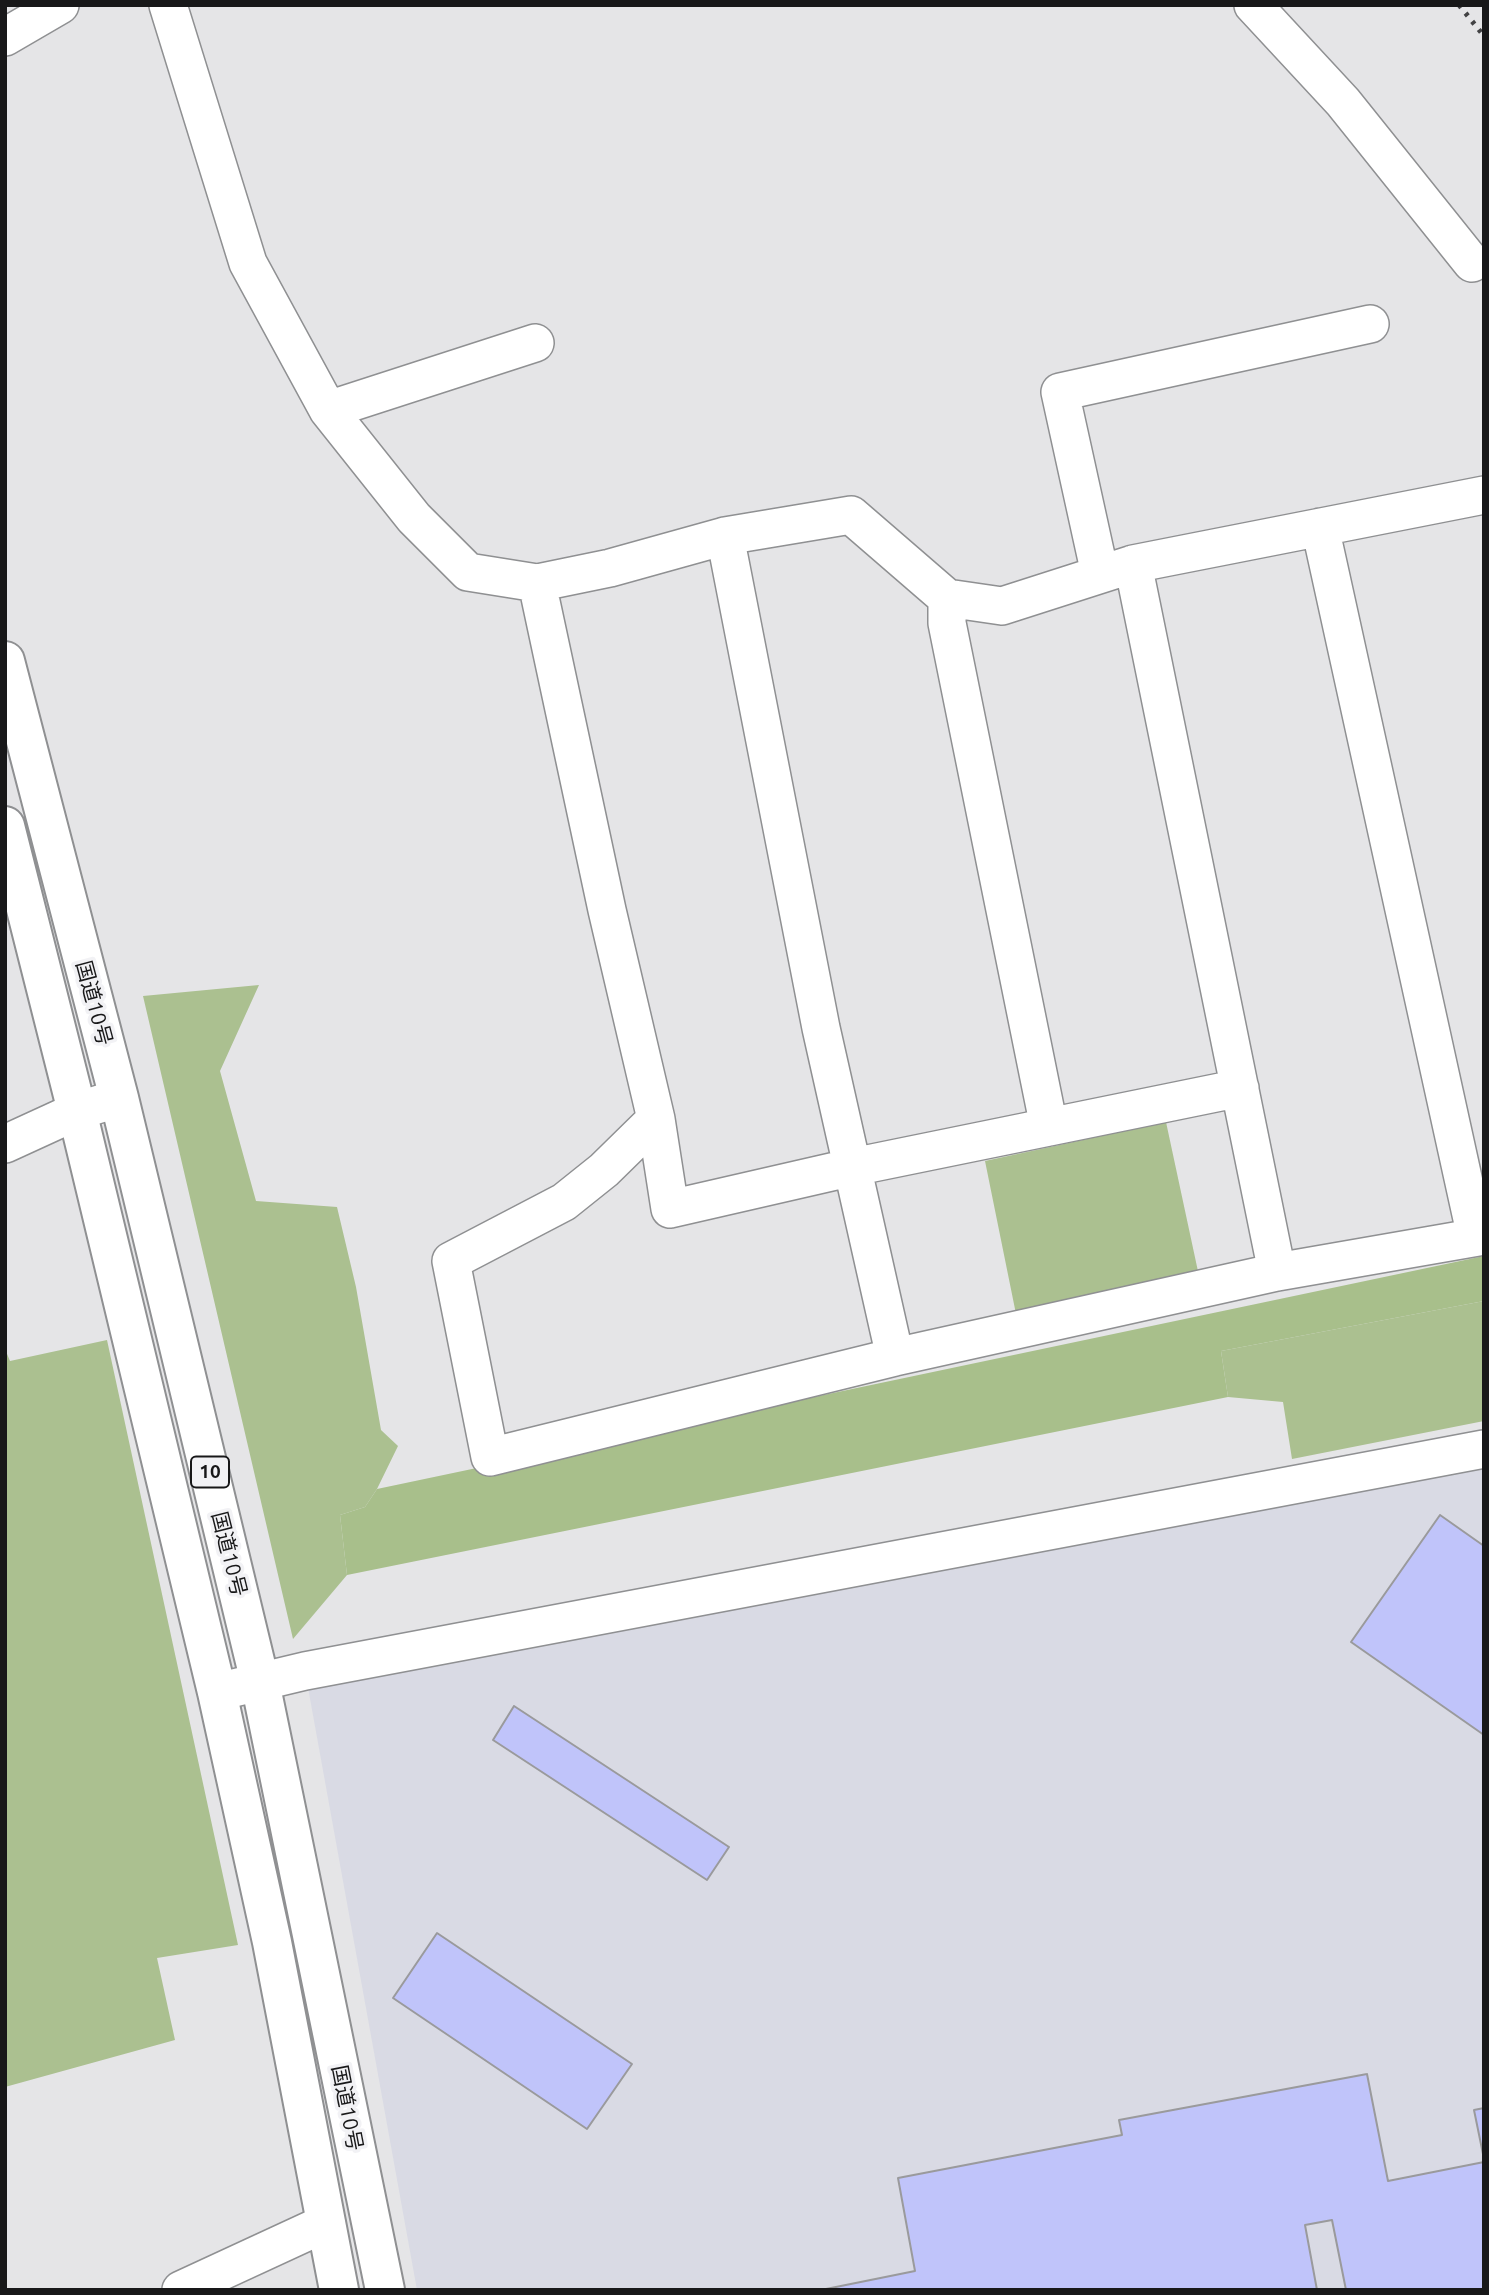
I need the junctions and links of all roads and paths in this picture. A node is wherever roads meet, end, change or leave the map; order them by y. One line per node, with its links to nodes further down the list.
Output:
1 (60, 5): 4 (street)
2 (168, 5): 8 (street)
3 (1253, 5): 5 (street)
4 (5, 37)
5 (1472, 263)
6 (1370, 324): 12 (street)
7 (535, 343): 8 (street)
8 (328, 410): 13 (street)
9 (1484, 495): 10 (street)
10 (1320, 527): 12 (street); 24 (street)
11 (725, 536): 13 (street); 14 (street); 23 (street)
12 (1116, 569): 14 (street); 17 (street)
13 (537, 583): 20 (street)
14 (947, 598): 21 (street)
15 (5, 661): 18 (highway, 国道10号 / 10)
16 (5, 827): 19 (highway, 国道10号 / 10)
17 (1240, 1088): 21 (street); 25 (street)
18 (119, 1098): 19 (street); 28 (highway, 国道10号 / 10)
19 (77, 1111): 22 (street); 29 (highway, 国道10号 / 10)
20 (656, 1119): 23 (street); 26 (street)
21 (1049, 1127): 23 (street)
22 (5, 1144)
23 (853, 1167): 26 (street)
24 (1480, 1236): 25 (street)
25 (1277, 1272): 26 (street)
26 (895, 1357)
27 (1484, 1449): 28 (street)
28 (260, 1682): 29 (street); 33 (highway, 国道10号 / 10)
29 (217, 1692): 30 (highway, 国道10号 / 10)
30 (326, 2223): 31 (street); 32 (highway, 国道10号 / 10)
31 (181, 2290)
32 (339, 2290)
33 (384, 2290)

